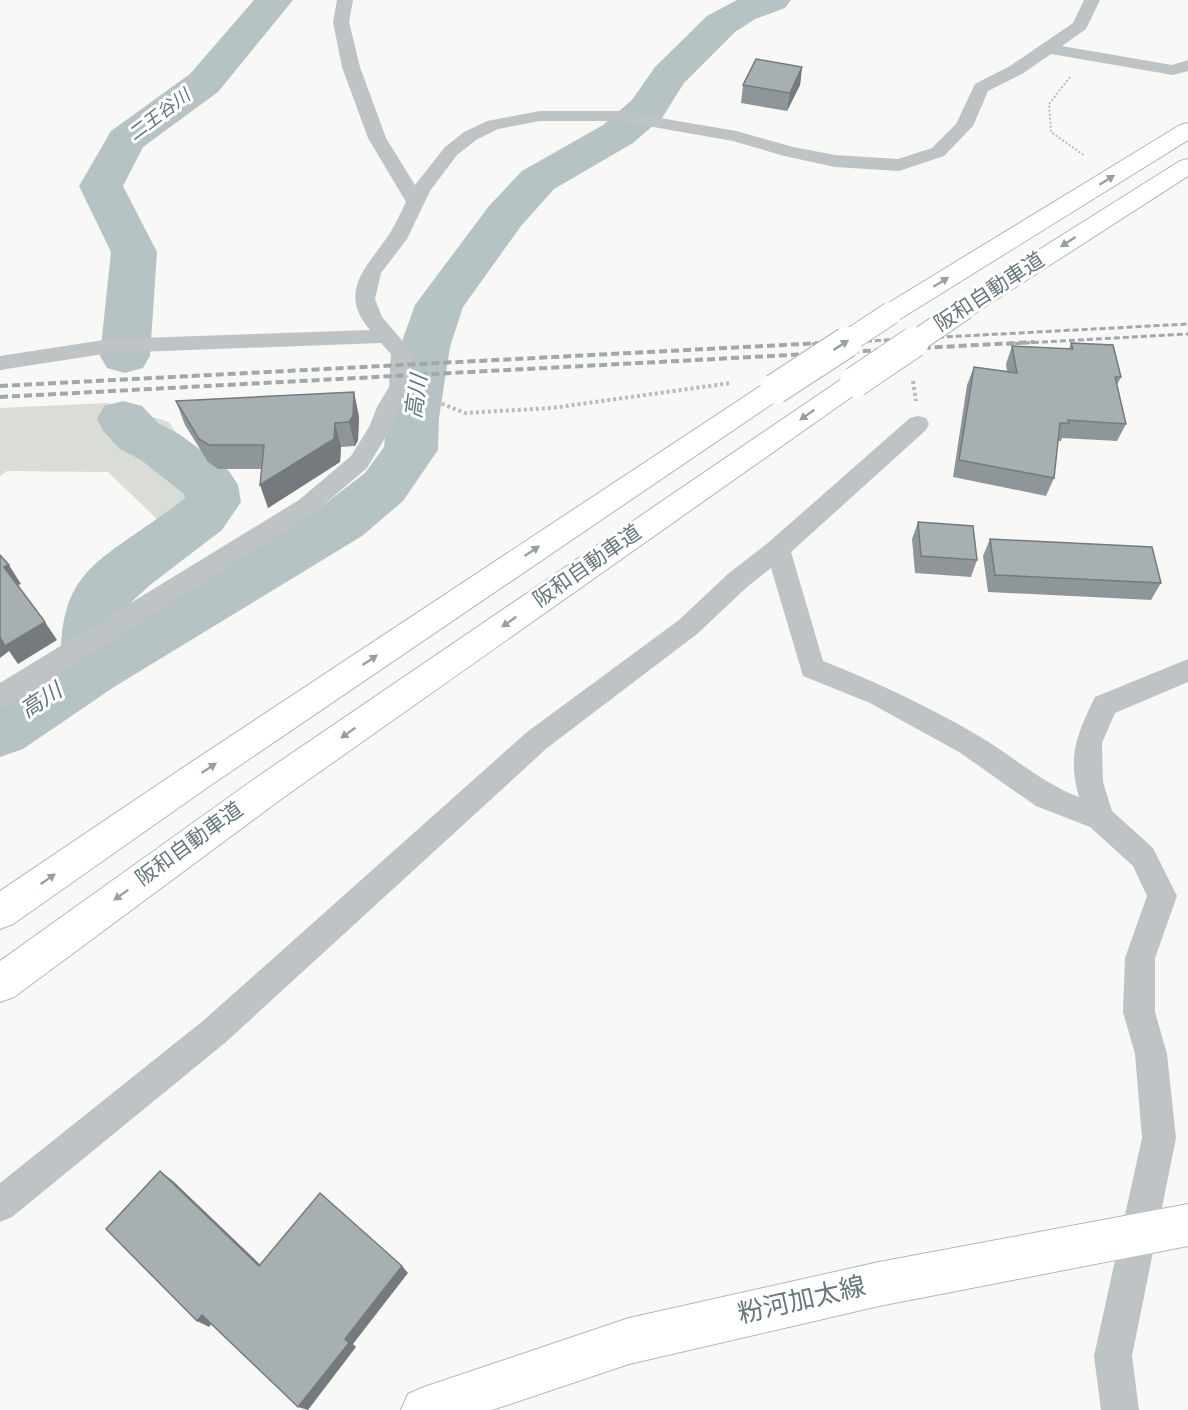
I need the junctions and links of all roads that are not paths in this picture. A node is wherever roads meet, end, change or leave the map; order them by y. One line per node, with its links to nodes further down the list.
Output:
1 (345, 0): 7 (street)
2 (1092, 0): 3 (street)
3 (1047, 48): 4 (street); 7 (street)
4 (1188, 65)
5 (1188, 130): 15 (main road, 阪和自動車道, one-way to 5, bridge)
6 (1188, 166): 16 (main road, 阪和自動車道, one-way to 16, bridge)
7 (415, 201): 8 (street)
8 (386, 336): 9 (street); 13 (street)
9 (0, 363)
10 (918, 416): 11 (street)
11 (778, 549): 14 (street); 17 (street)
12 (1188, 670): 14 (street)
13 (0, 697)
14 (1100, 818): 19 (street)
15 (0, 912)
16 (0, 984)
17 (0, 1205)
18 (1188, 1225): 19 (main road, 粉河加太線)
19 (1137, 1235): 20 (main road, 粉河加太線); 21 (street)
20 (424, 1410)
21 (1120, 1410)

